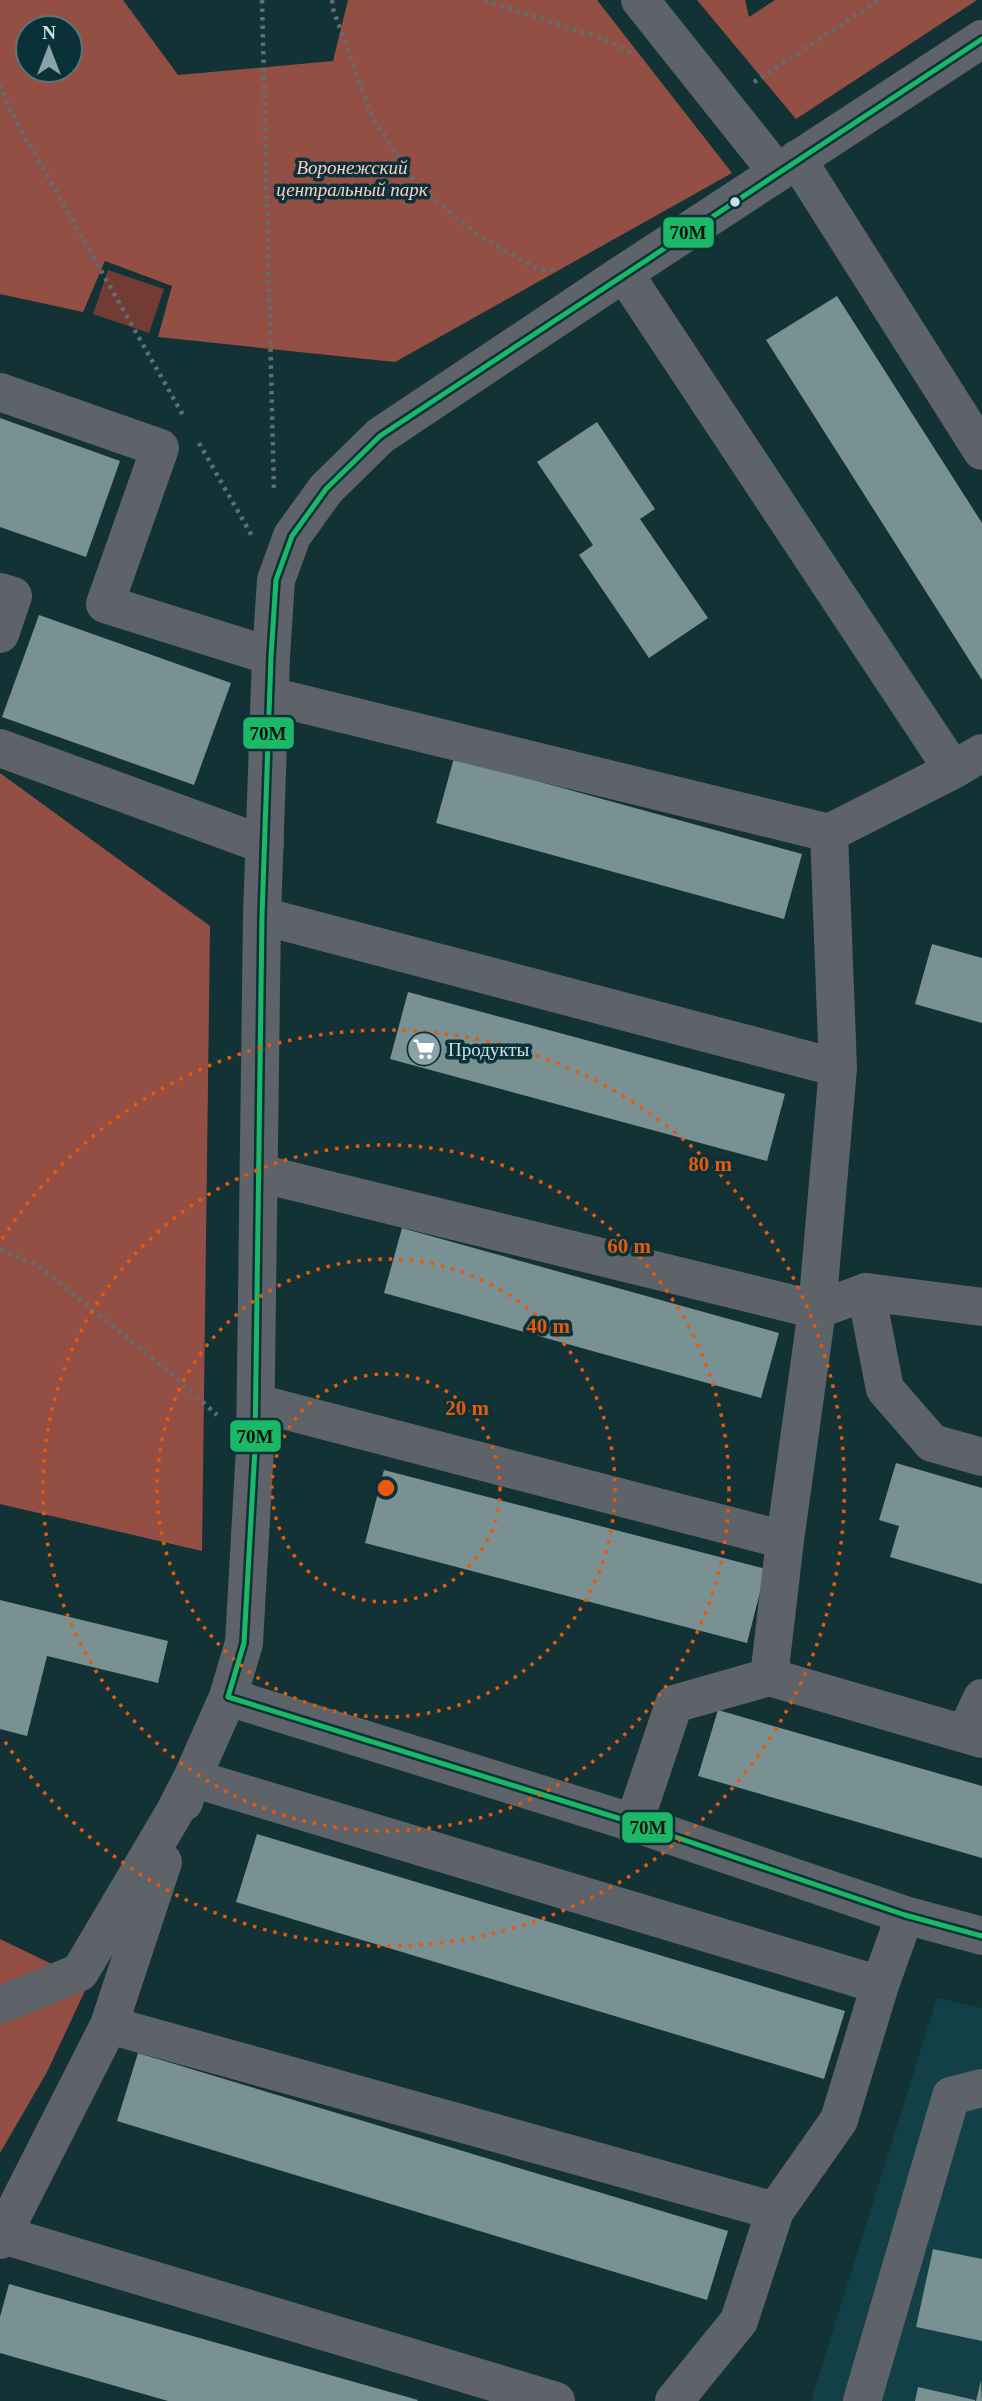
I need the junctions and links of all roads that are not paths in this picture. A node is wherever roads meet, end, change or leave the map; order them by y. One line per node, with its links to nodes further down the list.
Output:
1 (640, 0): 3 (street)
2 (982, 38): 3 (street)
3 (787, 166): 4 (street); 6 (street)
4 (624, 273): 9 (street); 12 (street)
5 (0, 392): 9 (street)
6 (982, 451)
7 (0, 592): 8 (street)
8 (0, 634)
9 (271, 656): 10 (street)
10 (270, 696): 13 (street); 14 (street)
11 (0, 748): 14 (street)
12 (967, 761): 13 (street)
13 (829, 833): 16 (street)
14 (265, 845): 15 (street)
15 (262, 916): 16 (street); 17 (street)
16 (838, 1068): 20 (street)
17 (259, 1173): 20 (street); 21 (street)
18 (866, 1293): 19 (street); 20 (street); 22 (street)
19 (982, 1307)
20 (817, 1310): 23 (street)
21 (256, 1403): 23 (street); 25 (street)
22 (982, 1457)
23 (785, 1540): 24 (street)
24 (769, 1677): 27 (street); 29 (street)
25 (228, 1697): 28 (street); 29 (street)
26 (982, 1698): 27 (street)
27 (973, 1737)
28 (192, 1777): 32 (street); 33 (street); 34 (street)
29 (634, 1823): 30 (street)
30 (905, 1915): 31 (street); 32 (street)
31 (982, 1936)
32 (880, 1985): 36 (street)
33 (0, 2005)
34 (109, 2025): 36 (street); 37 (street)
35 (982, 2088): 40 (street)
36 (775, 2211): 39 (street)
37 (1, 2238): 38 (street)
38 (556, 2401)
39 (674, 2401)
40 (862, 2401)

